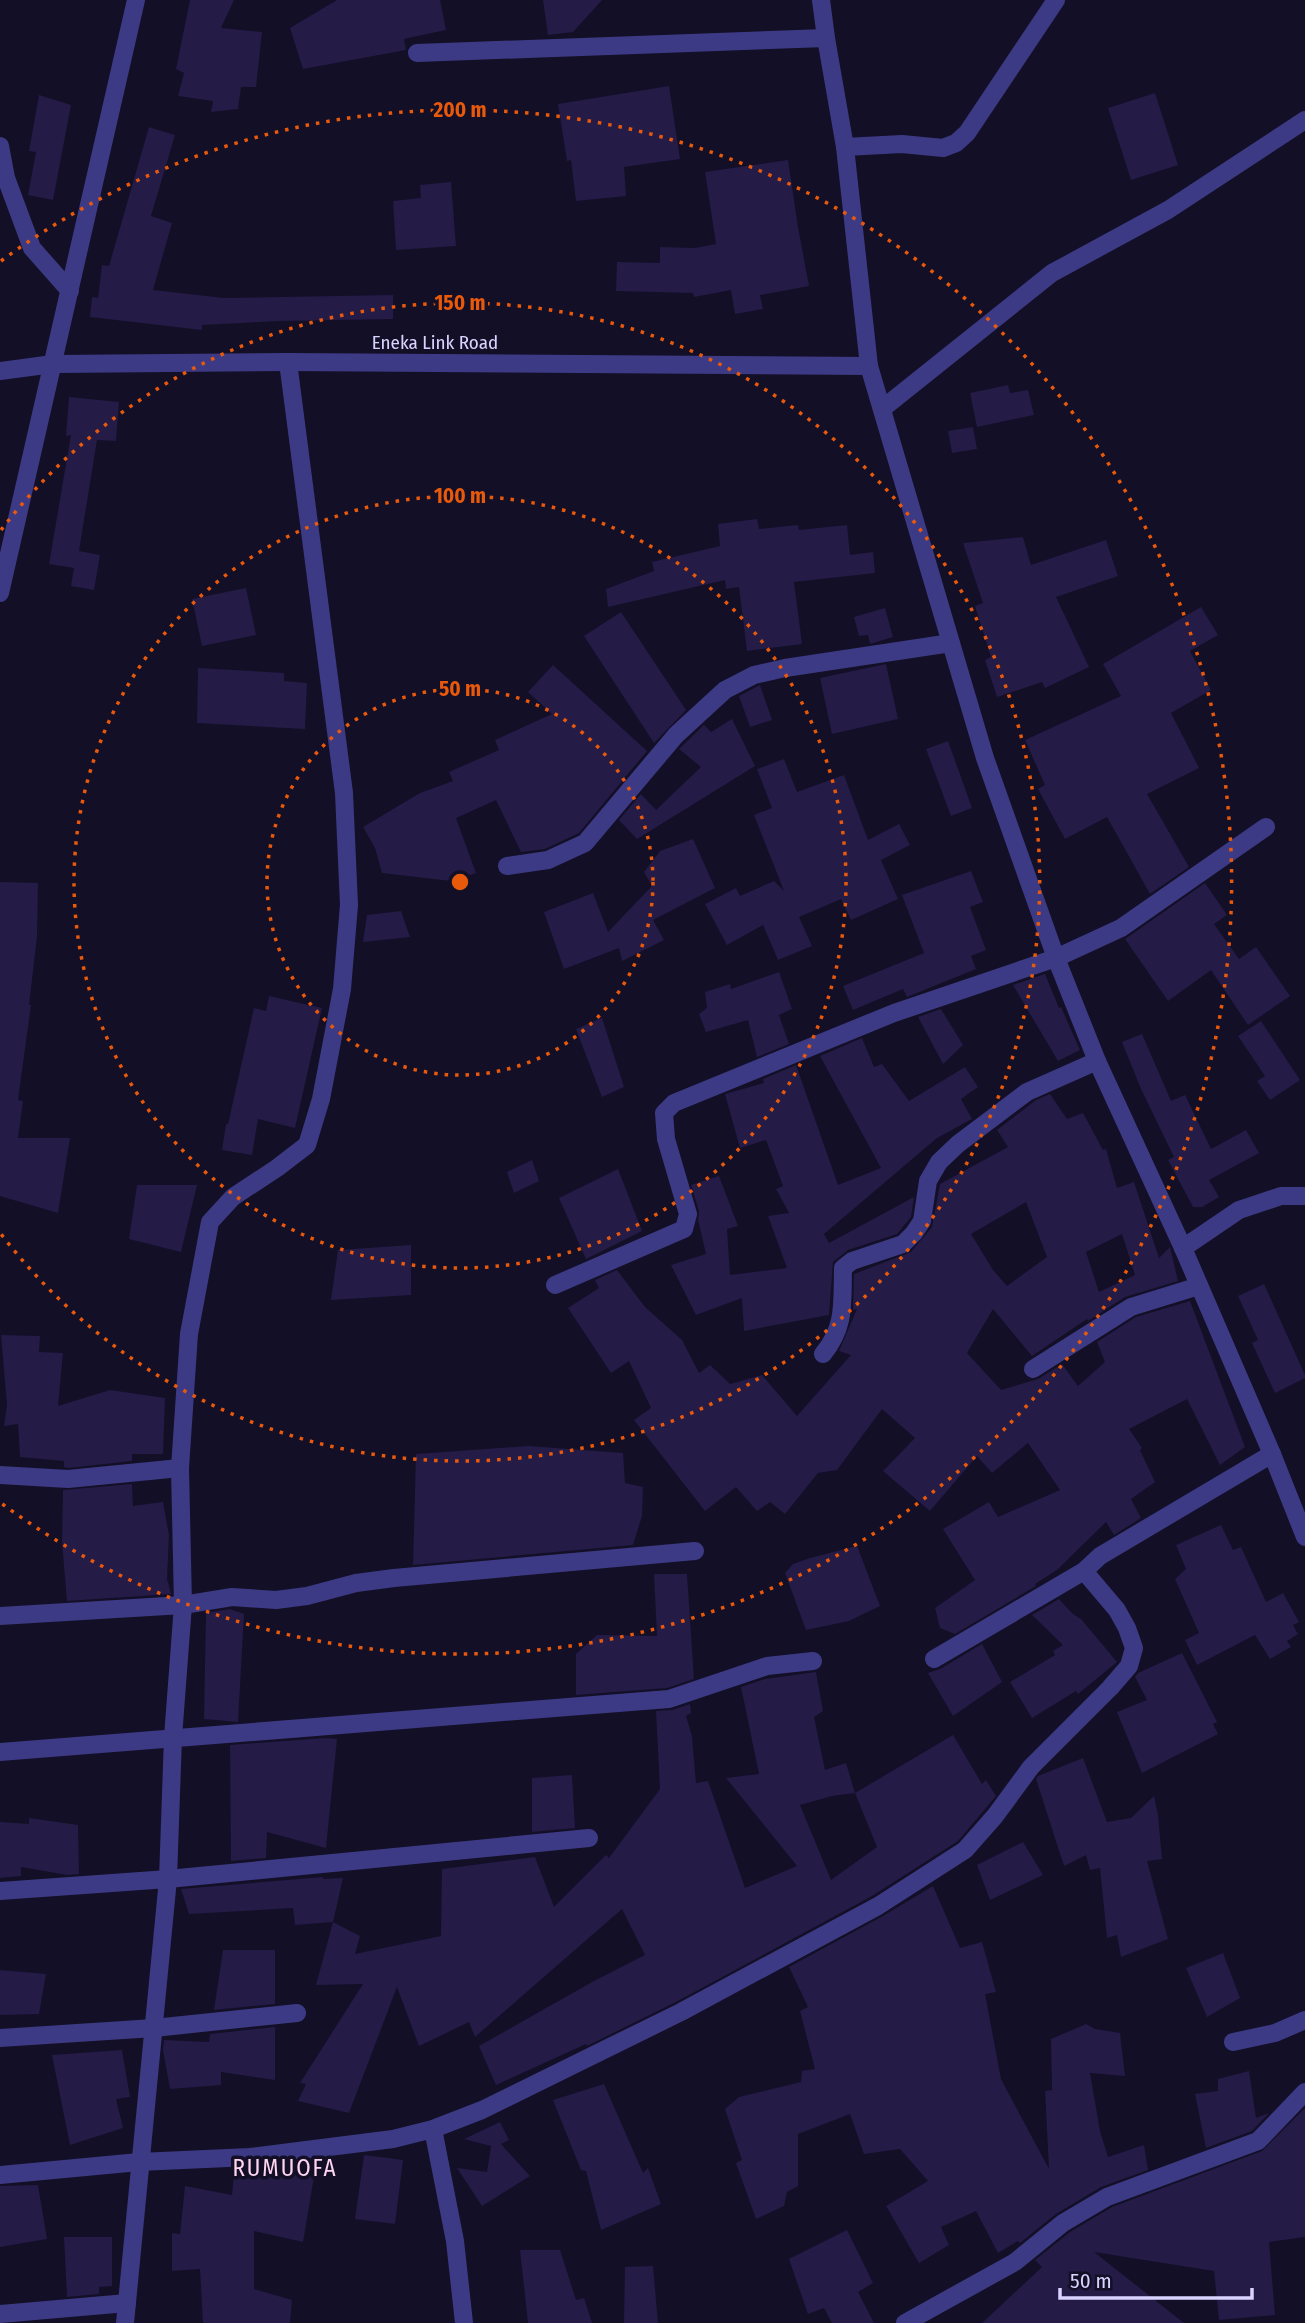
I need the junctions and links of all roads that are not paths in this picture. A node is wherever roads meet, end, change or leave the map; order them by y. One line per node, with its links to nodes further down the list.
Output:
1 (136, 0): 9 (street)
2 (821, 0): 4 (street)
3 (1056, 0): 8 (street)
4 (826, 38): 5 (street); 8 (street)
5 (417, 53)
6 (1305, 120): 14 (street)
7 (0, 146): 9 (street)
8 (845, 147): 12 (street)
9 (69, 291): 11 (street)
10 (288, 362): 11 (street, Eneka Link Road); 12 (street, Eneka Link Road); 28 (street)
11 (53, 364): 13 (street, Eneka Link Road); 15 (street)
12 (869, 366): 14 (street)
13 (0, 371)
14 (882, 409): 16 (street)
15 (0, 593)
16 (951, 643): 18 (street); 19 (street)
17 (1266, 827): 19 (street)
18 (507, 866)
19 (1056, 958): 20 (street); 23 (street)
20 (1097, 1061): 22 (street); 25 (street)
21 (1305, 1196): 22 (street)
22 (1183, 1248): 24 (street)
23 (555, 1285)
24 (1199, 1286): 26 (street); 27 (street)
25 (823, 1354)
26 (1033, 1370)
27 (1272, 1454): 30 (street); 32 (street)
28 (180, 1468): 29 (street); 33 (street)
29 (0, 1475)
30 (1305, 1537)
31 (695, 1550): 33 (street)
32 (1084, 1571): 35 (street); 48 (street)
33 (183, 1605): 34 (street); 37 (street)
34 (0, 1616)
35 (934, 1660)
36 (813, 1661): 37 (street)
37 (173, 1737): 38 (street); 40 (street)
38 (0, 1752)
39 (589, 1838): 40 (street)
40 (168, 1879): 41 (street); 44 (street)
41 (0, 1891)
42 (297, 2013): 44 (street)
43 (1305, 2020): 46 (street)
44 (154, 2028): 45 (street); 49 (street)
45 (0, 2038)
46 (1233, 2042)
47 (1305, 2092): 55 (street)
48 (433, 2129): 49 (street); 54 (street)
49 (139, 2162): 50 (street); 51 (street)
50 (0, 2175)
51 (127, 2303): 52 (street); 53 (street)
52 (0, 2314)
53 (125, 2323)
54 (464, 2323)
55 (905, 2323)

